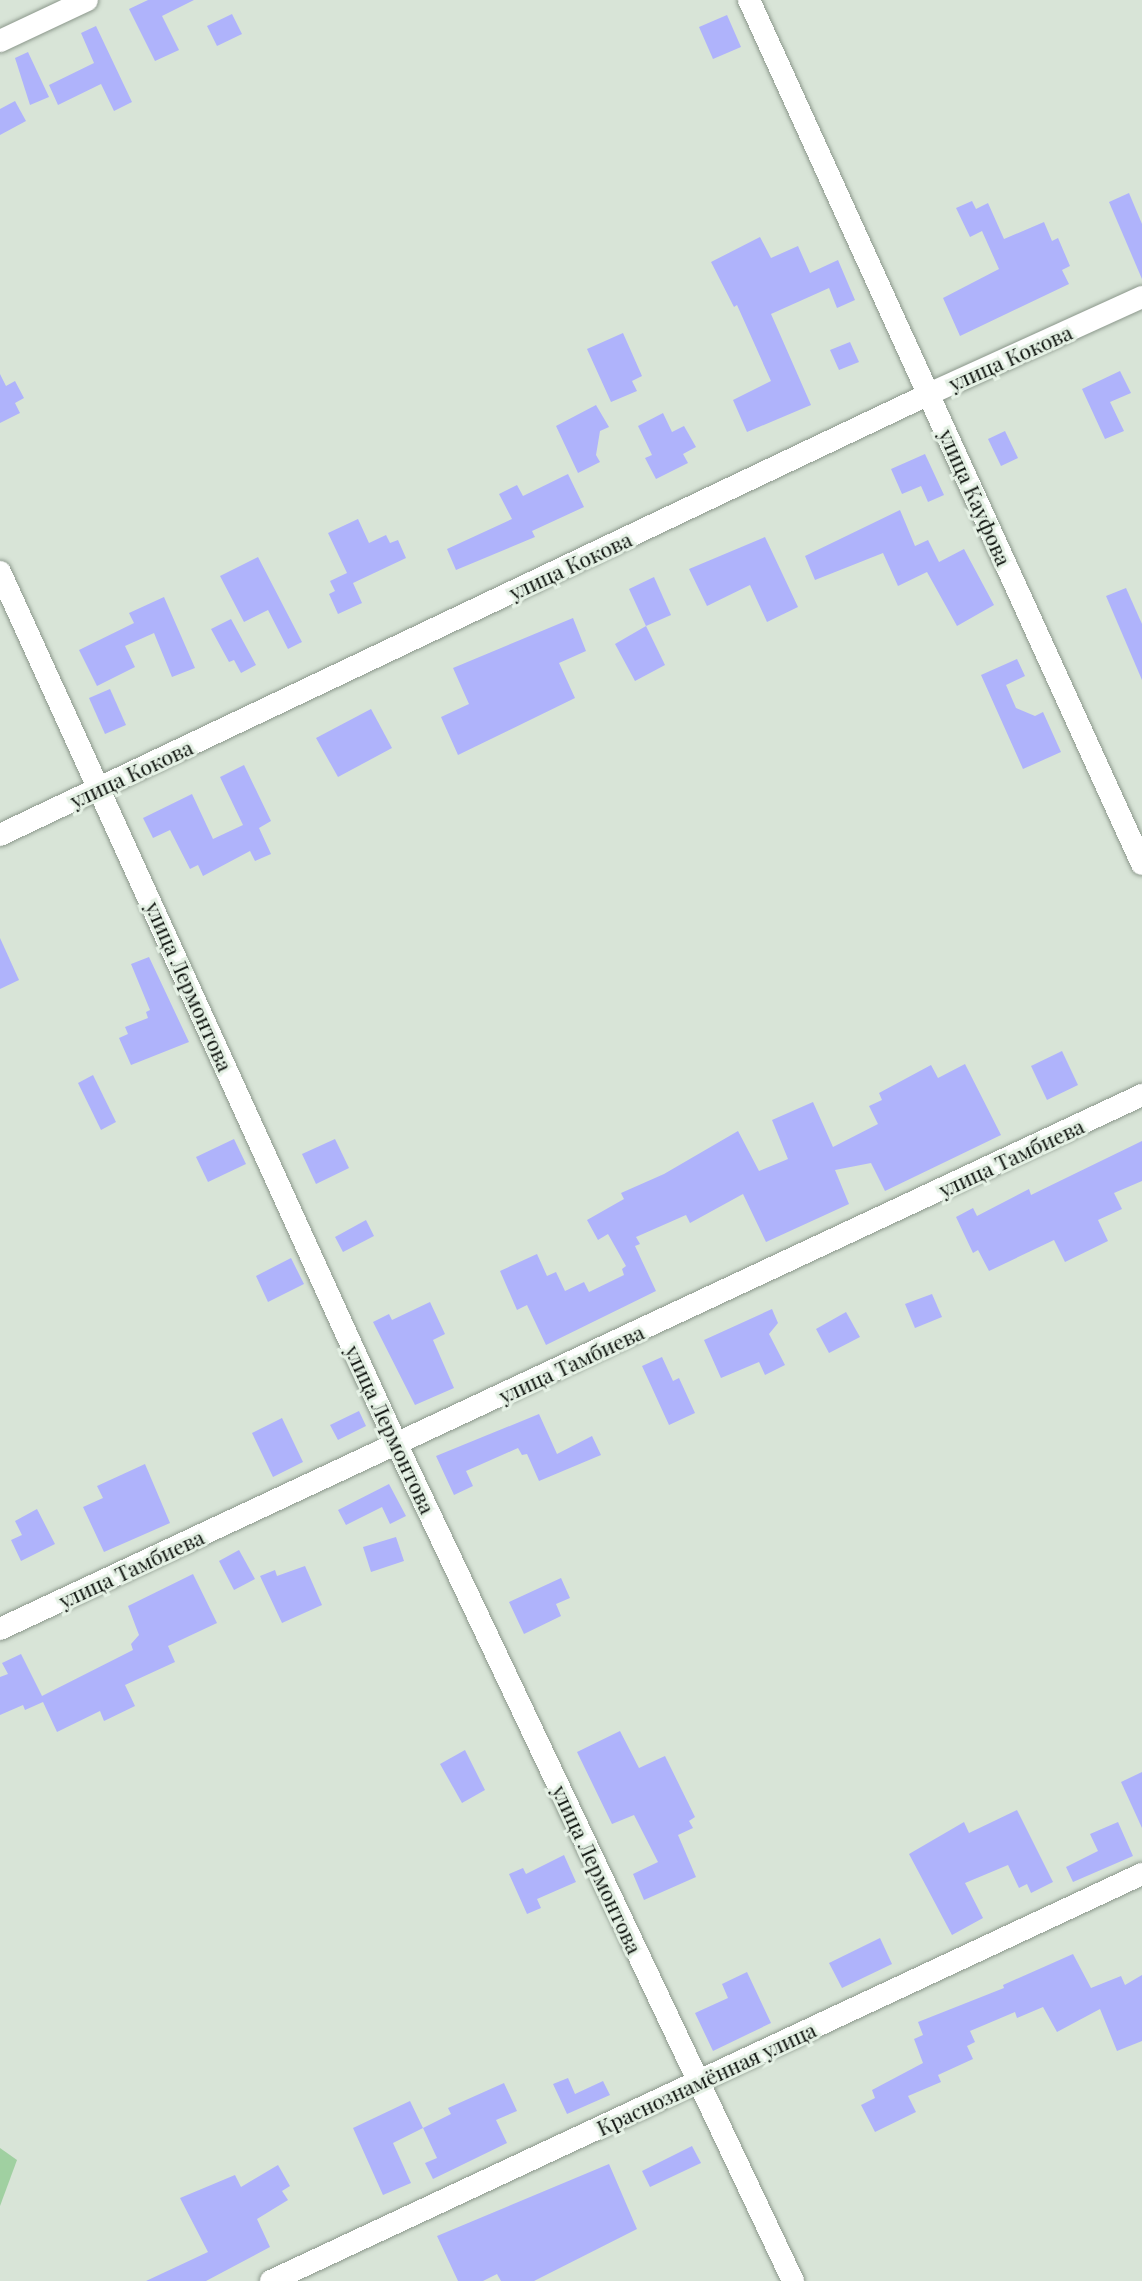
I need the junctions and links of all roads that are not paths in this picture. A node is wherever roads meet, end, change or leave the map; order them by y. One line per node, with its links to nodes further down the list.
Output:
1 (87, 0): 3 (street)
2 (749, 0): 5 (street, улица Кауфова)
3 (0, 41)
4 (1142, 297): 5 (street, улица Кокова)
5 (929, 394): 7 (street, улица Кокова); 9 (street, улица Кауфова)
6 (0, 572): 7 (street, улица Лермонтова)
7 (101, 788): 8 (street, улица Кокова); 11 (street, улица Лермонтова)
8 (0, 835)
9 (1142, 864)
10 (1142, 1095): 11 (street, улица Тамбиева)
11 (397, 1445): 12 (street, улица Тамбиева); 14 (street, улица Лермонтова)
12 (0, 1629)
13 (1142, 1874): 14 (street, Краснознамённая улица)
14 (699, 2081): 15 (street, Краснознамённая улица); 16 (street, улица Лермонтова)
15 (271, 2281)
16 (793, 2281)

